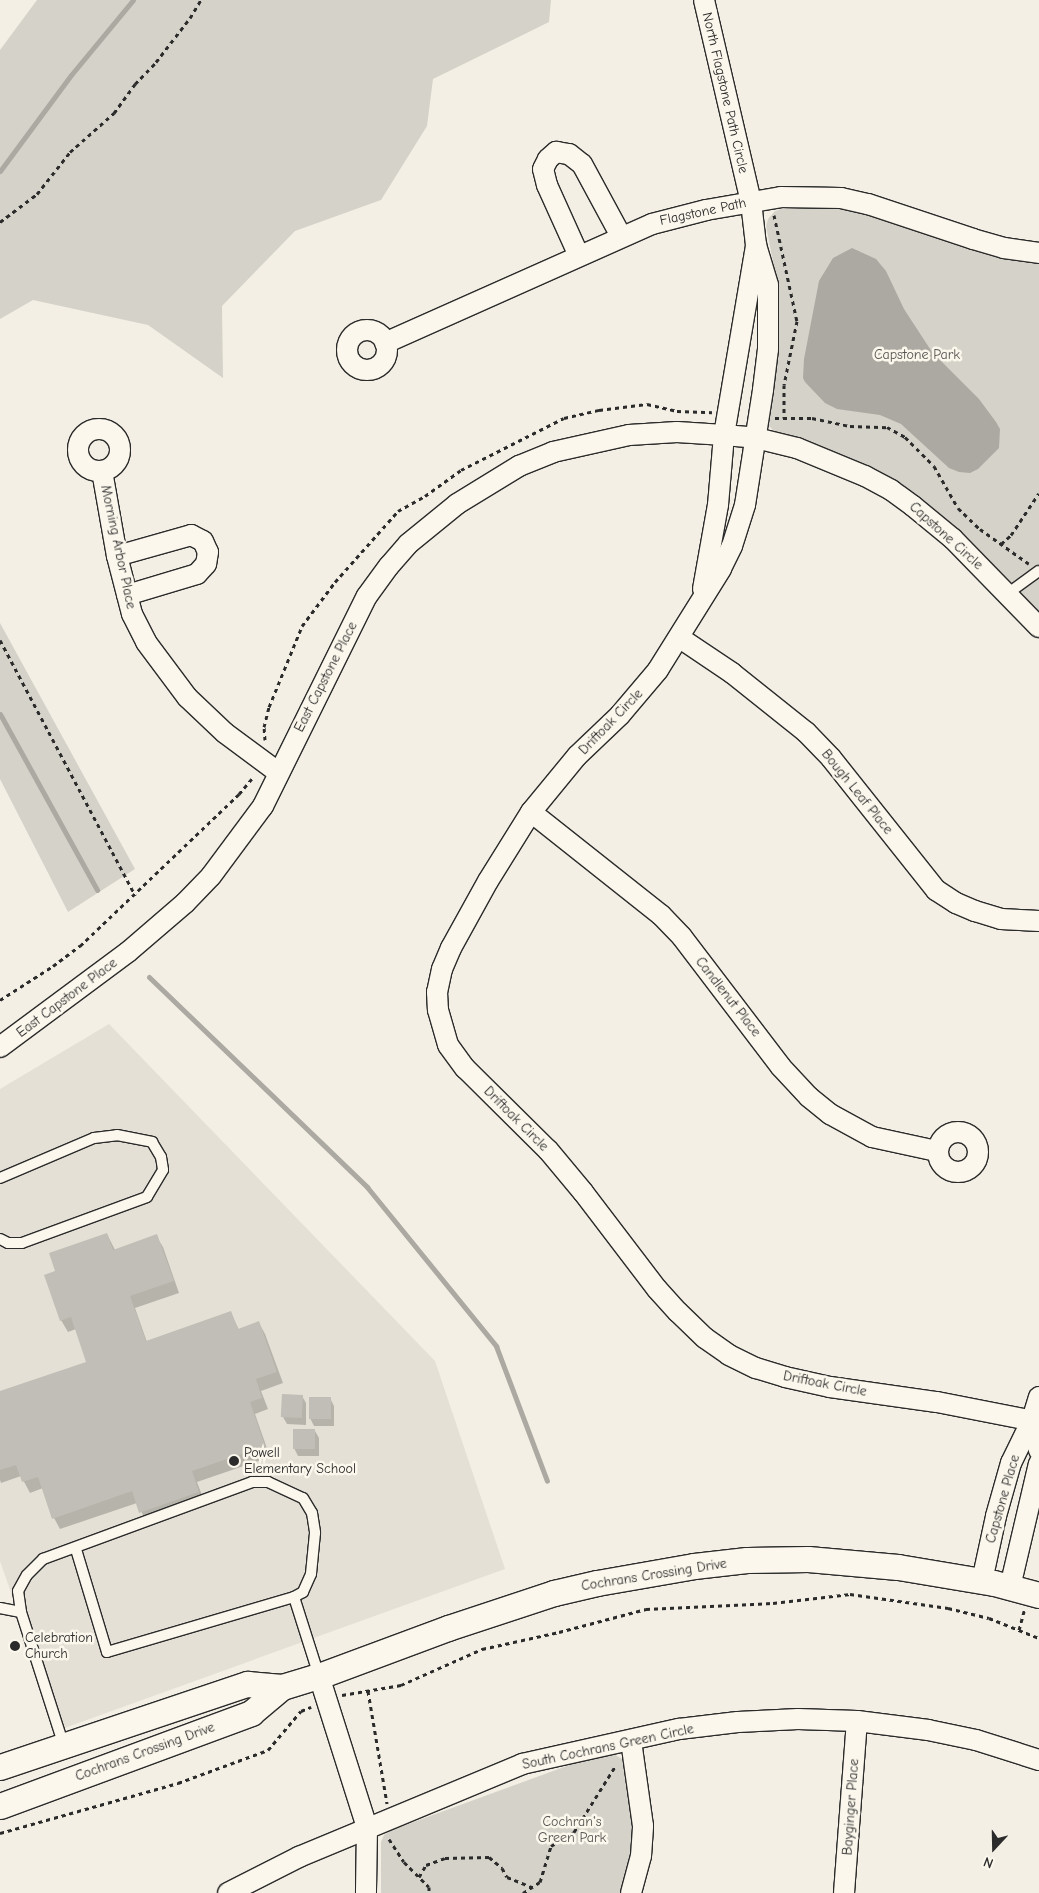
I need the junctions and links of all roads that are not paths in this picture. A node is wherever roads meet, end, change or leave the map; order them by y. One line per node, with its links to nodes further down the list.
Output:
1 (704, 0): 2 (street, North Flagstone Path Circle)
2 (751, 202): 3 (street, Flagstone Path); 4 (street, North Flagstone Path Circle); 5 (street, Flagstone Path)
3 (621, 236): 6 (street, Flagstone Path); 6 (street)
4 (756, 245): 8 (street, North Flagstone Path Circle); 9 (street, North Flagstone Path Circle)
5 (1039, 253)
6 (579, 256): 7 (street, Flagstone Path)
7 (385, 343)
8 (724, 435): 9 (street, Capstone Circle); 15 (street, Driftoak Circle); 18 (street, East Capstone Place)
9 (756, 438): 13 (street, Capstone Circle); 15 (street, Driftoak Circle)
10 (102, 471): 11 (street, Morning Arbor Place)
11 (117, 556): 14 (street, Morning Arbor Place); 14 (street)
12 (1038, 571): 13 (lane)
13 (1007, 594): 16 (street, Capstone Circle)
14 (127, 595): 18 (street, Morning Arbor Place)
15 (700, 602): 17 (street, Driftoak Circle)
16 (1039, 627)
17 (680, 638): 19 (street, Driftoak Circle); 20 (street, Bough Leaf Place)
18 (279, 773): 21 (street, East Capstone Place)
19 (532, 812): 22 (street, Candlenut Place); 26 (street, Driftoak Circle)
20 (1039, 921)
21 (0, 1047)
22 (937, 1151)
23 (0, 1178): 24 (lane)
24 (0, 1239)
25 (1039, 1397): 26 (street, Capstone Place)
26 (1035, 1421): 27 (street, Capstone Place); 30 (street, Capstone Place)
27 (1039, 1450)
28 (1039, 1463): 31 (street, Capstone Place)
29 (76, 1549): 33 (lane); 33 (lane); 35 (lane)
30 (982, 1581): 31 (street, Cochrans Crossing Drive); 36 (street, Cochrans Crossing Drive)
31 (1010, 1587): 32 (street, Cochrans Crossing Drive)
32 (1039, 1595)
33 (294, 1597): 36 (lane)
34 (0, 1608): 35 (lane)
35 (21, 1612): 39 (lane)
36 (319, 1676): 37 (street, Cochrans Crossing Drive); 44 (street)
37 (282, 1687): 39 (street, Cochrans Crossing Drive); 43 (street, Cochrans Crossing Drive)
38 (857, 1721): 40 (street, South Cochrans Green Circle); 41 (street, South Cochrans Green Circle); 48 (street, Bayginger Place)
39 (64, 1746): 42 (street, Cochrans Crossing Drive)
40 (632, 1749): 44 (street, South Cochrans Green Circle); 47 (street)
41 (1039, 1760)
42 (0, 1767)
43 (0, 1806)
44 (366, 1827): 45 (street, South Cochrans Green Circle); 46 (street)
45 (228, 1893)
46 (366, 1893)
47 (631, 1893)
48 (844, 1893)

